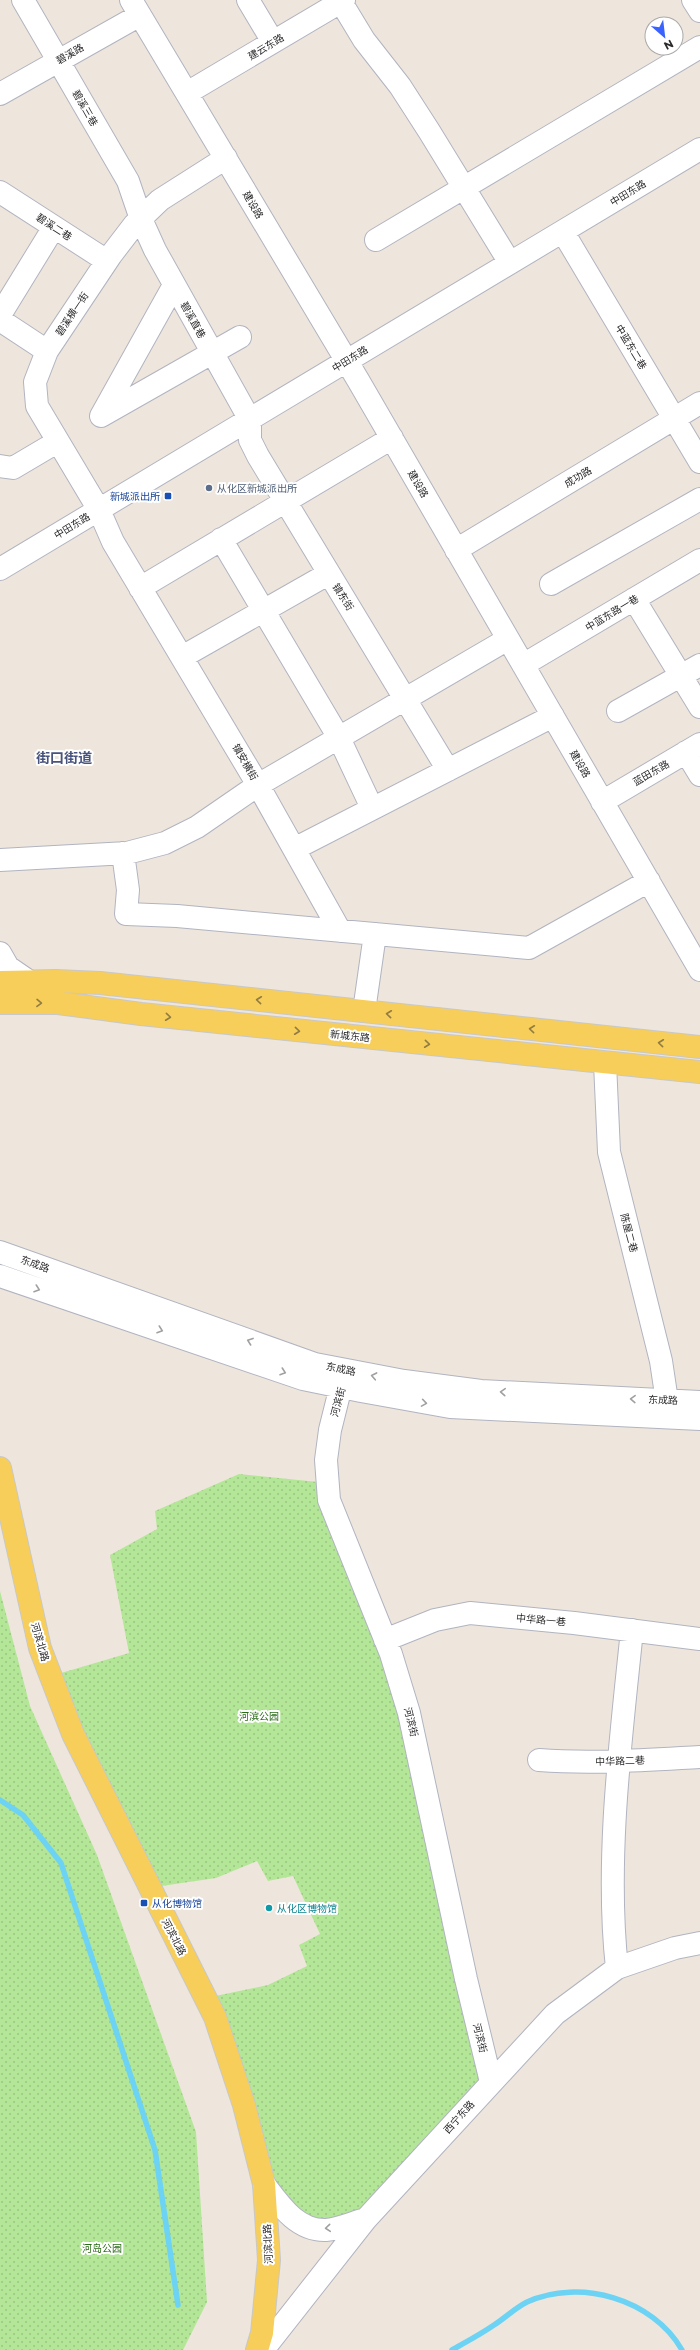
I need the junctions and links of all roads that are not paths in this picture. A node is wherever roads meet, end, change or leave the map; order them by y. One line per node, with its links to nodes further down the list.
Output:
1 (23, 0): 9 (street, 碧溪三巷)
2 (248, 0): 7 (street)
3 (693, 0): 6 (street)
4 (342, 1): 7 (street, 建云东路); 14 (street)
5 (135, 7): 9 (street, 碧溪路); 11 (street, 建设路)
6 (700, 11)
7 (273, 42): 11 (street, 建云东路)
8 (700, 47): 14 (street)
9 (58, 61): 10 (street, 碧溪路); 16 (street, 碧溪三巷)
10 (0, 94)
11 (187, 94): 13 (street, 建设路)
12 (700, 149): 18 (street, 中田东路)
13 (226, 158): 16 (street, 碧溪横一街); 28 (street, 建设路)
14 (464, 188): 19 (street); 21 (street)
15 (0, 192): 17 (street, 碧溪二巷)
16 (141, 219): 20 (street, 碧溪横一街); 22 (street, 碧溪直巷)
17 (54, 227): 20 (street, 碧溪二巷); 23 (street)
18 (563, 232): 21 (street, 中田东路); 30 (street, 中蓝东二巷)
19 (376, 240)
20 (107, 261): 26 (street, 碧溪横一街)
21 (510, 263): 28 (street, 中田东路)
22 (174, 285): 27 (street, 碧溪直巷); 27 (street)
23 (0, 315)
24 (0, 320): 26 (street)
25 (240, 337): 27 (street)
26 (47, 351): 33 (street, 碧溪横一街)
27 (212, 353): 31 (street, 碧溪直巷)
28 (347, 361): 31 (street, 中田东路); 32 (street, 建设路)
29 (700, 403): 30 (street, 成功路)
30 (674, 419): 34 (street, 中蓝东二巷); 40 (street, 成功路)
31 (250, 420): 37 (street, 镇东街); 38 (street, 中田东路)
32 (392, 438): 37 (street); 40 (street, 建设路)
33 (57, 442): 35 (street); 38 (street, 碧溪横一街)
34 (700, 462)
35 (0, 466)
36 (700, 499): 44 (street)
37 (284, 501): 39 (street); 43 (street, 镇东街)
38 (99, 510): 42 (street, 中田东路); 45 (street, 镇安横街)
39 (221, 539): 45 (street); 47 (street)
40 (456, 550): 48 (street, 建设路)
41 (700, 560): 46 (street, 中蓝东路一巷)
42 (0, 569)
43 (328, 574): 47 (street); 53 (street, 镇东街)
44 (551, 584)
45 (140, 588): 49 (street, 镇安横街)
46 (634, 599): 50 (street, 中蓝东路一巷); 52 (street)
47 (264, 610): 49 (street); 57 (street)
48 (508, 639): 50 (street, 建设路); 53 (street, 镇安横街)
49 (182, 657): 61 (street, 镇安横街)
50 (523, 665): 56 (street, 建设路)
51 (700, 665): 52 (street)
52 (681, 676): 54 (street); 55 (street)
53 (404, 700): 57 (street, 镇安横街); 59 (street, 镇东街)
54 (700, 707)
55 (618, 711)
56 (552, 716): 59 (street); 62 (street, 建设路)
57 (339, 738): 61 (street, 镇安横街); 63 (street)
58 (693, 748): 60 (street); 62 (street, 蓝田东路)
59 (448, 770): 63 (street)
60 (700, 775)
61 (258, 785): 64 (street); 65 (street)
62 (602, 802): 67 (street, 建设路)
63 (372, 808): 64 (street)
64 (294, 849): 68 (street)
65 (123, 853): 66 (street); 68 (street)
66 (0, 860)
67 (649, 882): 69 (street); 71 (street, 建设路)
68 (340, 931): 69 (street)
69 (375, 934): 75 (street)
70 (0, 953): 72 (street)
71 (700, 970)
72 (27, 980): 73 (main road); 75 (main road, one-way to 72)
73 (0, 982)
74 (4, 1007): 77 (main road, 新城东路, one-way to 77)
75 (364, 1011): 76 (main road, one-way to 75)
76 (700, 1047)
77 (605, 1063): 78 (main road, 新城东路); 82 (street, 陈屋二巷)
78 (700, 1072)
79 (0, 1252): 81 (street, 东成路, one-way to 79)
80 (0, 1276): 81 (street, 东成路, one-way to 81)
81 (343, 1378): 82 (street, 东成路, one-way to 81); 84 (street, 东成路, one-way to 84); 88 (street, 河滨街)
82 (667, 1401): 83 (street, 东成路)
83 (700, 1402)
84 (700, 1419)
85 (0, 1468): 95 (main road, 河滨北路)
86 (632, 1630): 87 (street, 中华路一巷); 88 (street, 中华路一巷); 91 (street)
87 (700, 1639)
88 (385, 1640): 94 (street, 河滨街)
89 (700, 1757): 91 (street, 中华路二巷)
90 (539, 1760): 91 (street, 中华路二巷)
91 (620, 1762): 93 (street)
92 (700, 1943): 93 (street, 西宁东路)
93 (617, 1968): 94 (street, 西宁东路)
94 (491, 2082): 96 (street, 西宁东路)
95 (264, 2184): 96 (street, one-way to 95); 97 (main road, 河滨北路)
96 (366, 2219): 98 (street, 西宁东路)
97 (257, 2350)
98 (263, 2350)

